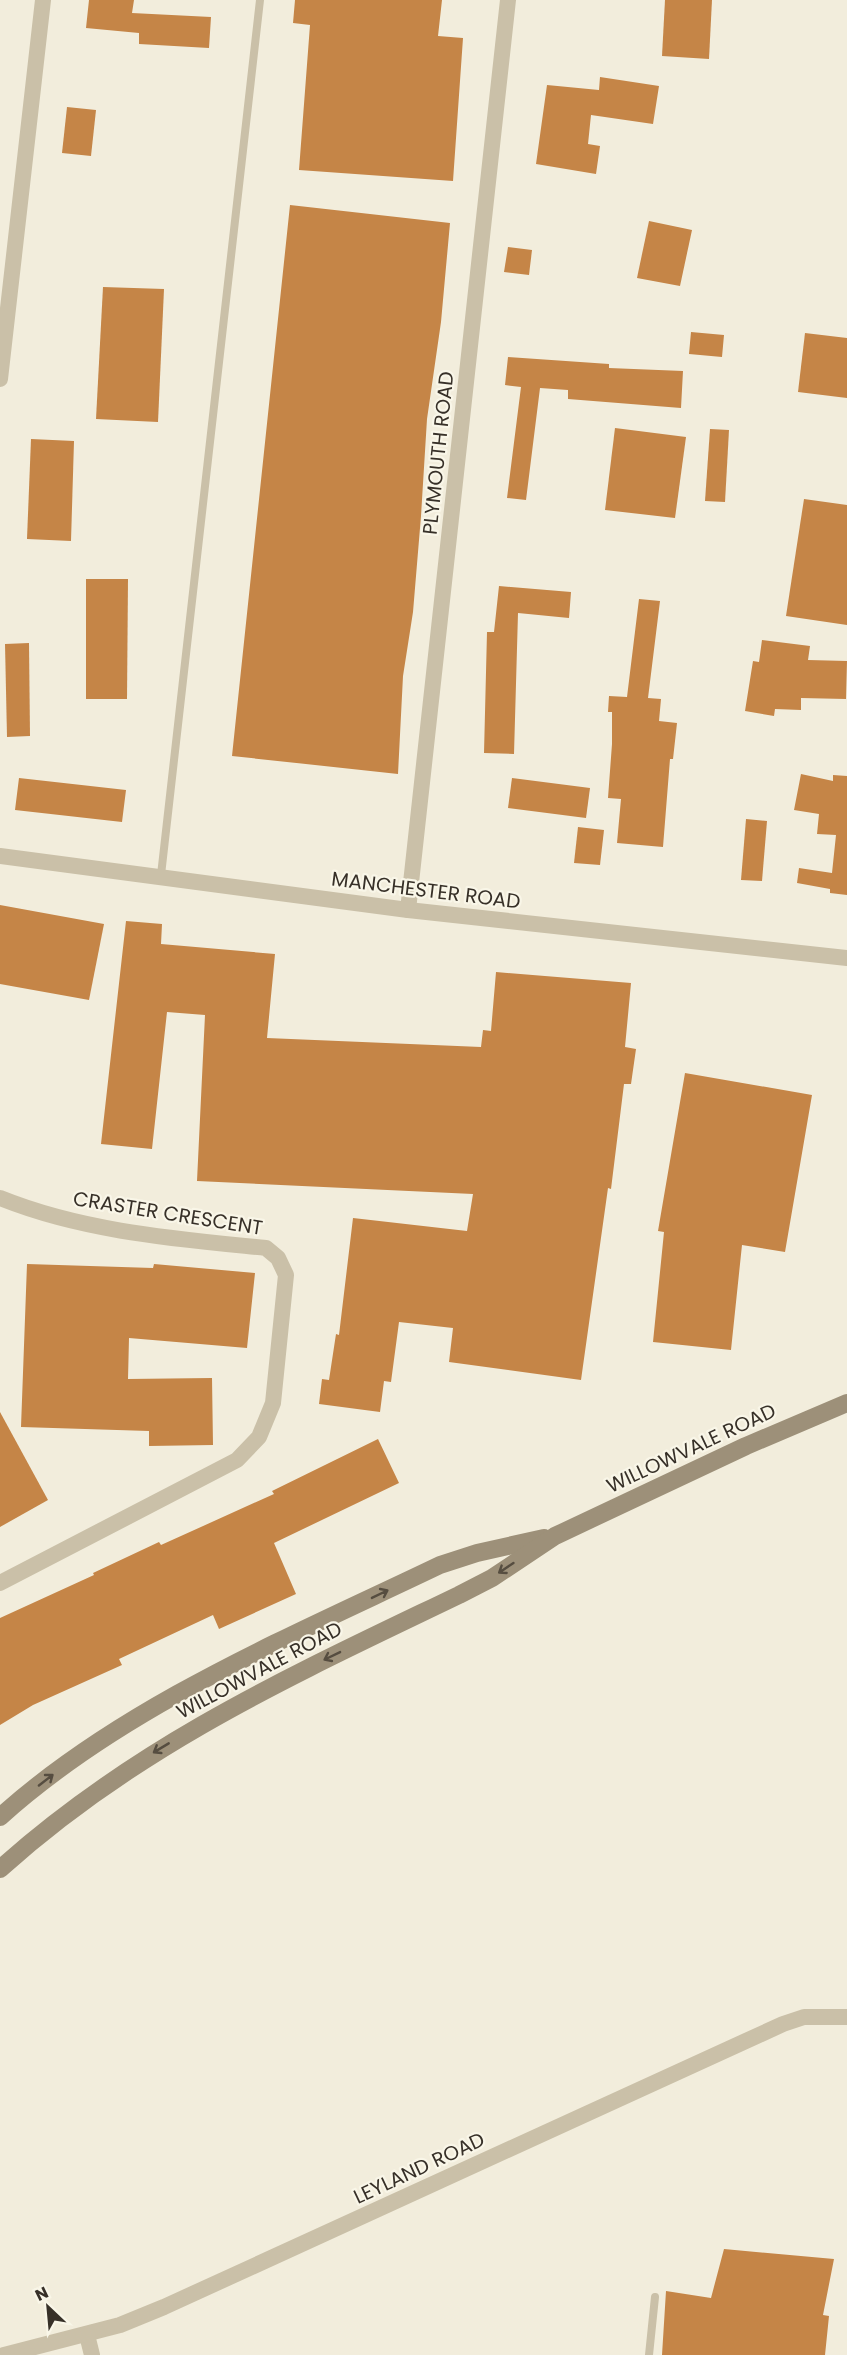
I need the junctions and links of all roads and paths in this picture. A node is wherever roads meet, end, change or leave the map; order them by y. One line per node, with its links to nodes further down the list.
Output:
1 (43, 0): 4 (street)
2 (260, 0): 6 (lane)
3 (508, 0): 7 (street, PLYMOUTH ROAD)
4 (0, 379)
5 (0, 856): 6 (street, MANCHESTER ROAD)
6 (161, 875): 7 (street, MANCHESTER ROAD)
7 (408, 910): 8 (street, MANCHESTER ROAD)
8 (847, 958)
9 (0, 1198): 12 (street, CRASTER CRESCENT)
10 (847, 1403): 11 (main road, WILLOWVALE ROAD)
11 (555, 1536): 13 (main road, WILLOWVALE ROAD, one-way to 11); 14 (main road, WILLOWVALE ROAD, one-way to 14)
12 (0, 1583)
13 (0, 1817)
14 (0, 1869)
15 (847, 2017): 17 (street, LEYLAND ROAD)
16 (655, 2297): 20 (lane)
17 (87, 2335): 18 (street, LEYLAND ROAD); 19 (street)
18 (4, 2355)
19 (92, 2355)
20 (649, 2355)

